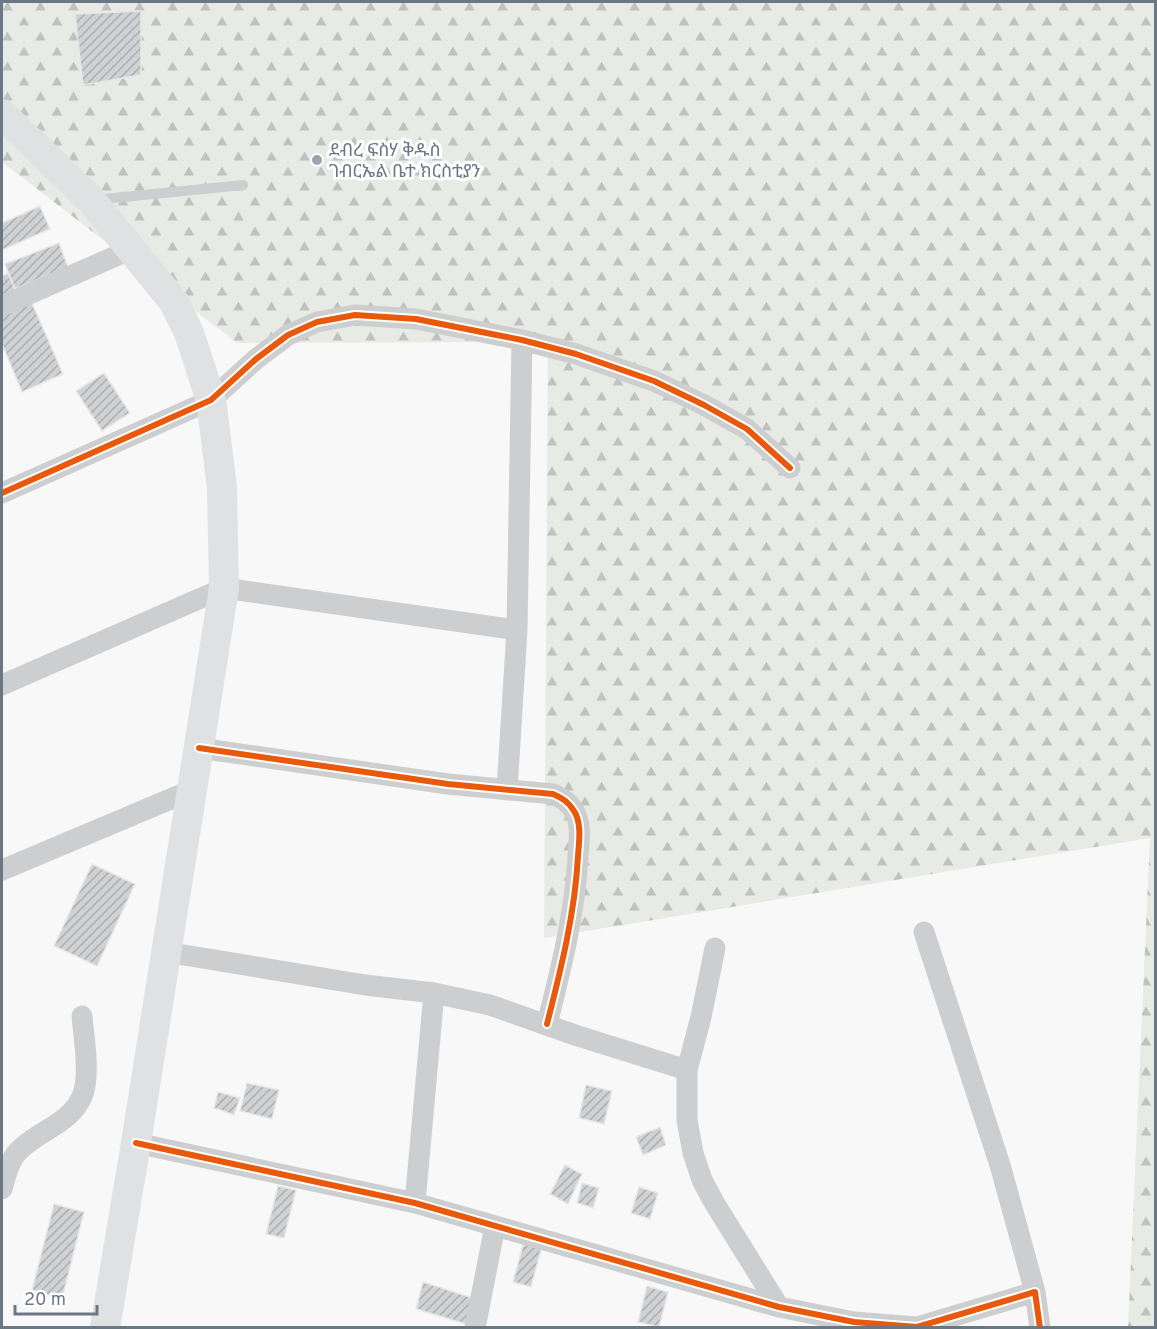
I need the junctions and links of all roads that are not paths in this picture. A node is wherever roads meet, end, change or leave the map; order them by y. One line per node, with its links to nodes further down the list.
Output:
1 (2, 114): 3 (main road)
2 (243, 185): 3 (lane)
3 (91, 200): 4 (main road)
4 (132, 249): 5 (street); 7 (main road)
5 (2, 306)
6 (522, 340): 7 (street); 8 (street); 11 (street)
7 (211, 399): 9 (street); 10 (main road)
8 (790, 468)
9 (2, 493)
10 (224, 588): 11 (street); 12 (street); 13 (main road)
11 (516, 630): 15 (street)
12 (2, 685)
13 (199, 748): 14 (main road); 15 (street)
14 (192, 790): 16 (street); 19 (main road)
15 (507, 790): 22 (street)
16 (2, 870)
17 (924, 932): 28 (street)
18 (715, 948): 23 (street)
19 (166, 952): 20 (street); 24 (main road)
20 (434, 993): 22 (street); 26 (street)
21 (82, 1016): 25 (street)
22 (547, 1024): 23 (street)
23 (687, 1070): 29 (street)
24 (136, 1143): 26 (street); 31 (main road)
25 (2, 1189)
26 (415, 1203): 27 (street)
27 (495, 1226): 29 (street); 32 (street)
28 (1035, 1292): 30 (street); 33 (street)
29 (779, 1307): 30 (street)
30 (917, 1327)
31 (105, 1328)
32 (475, 1328)
33 (1040, 1328)

